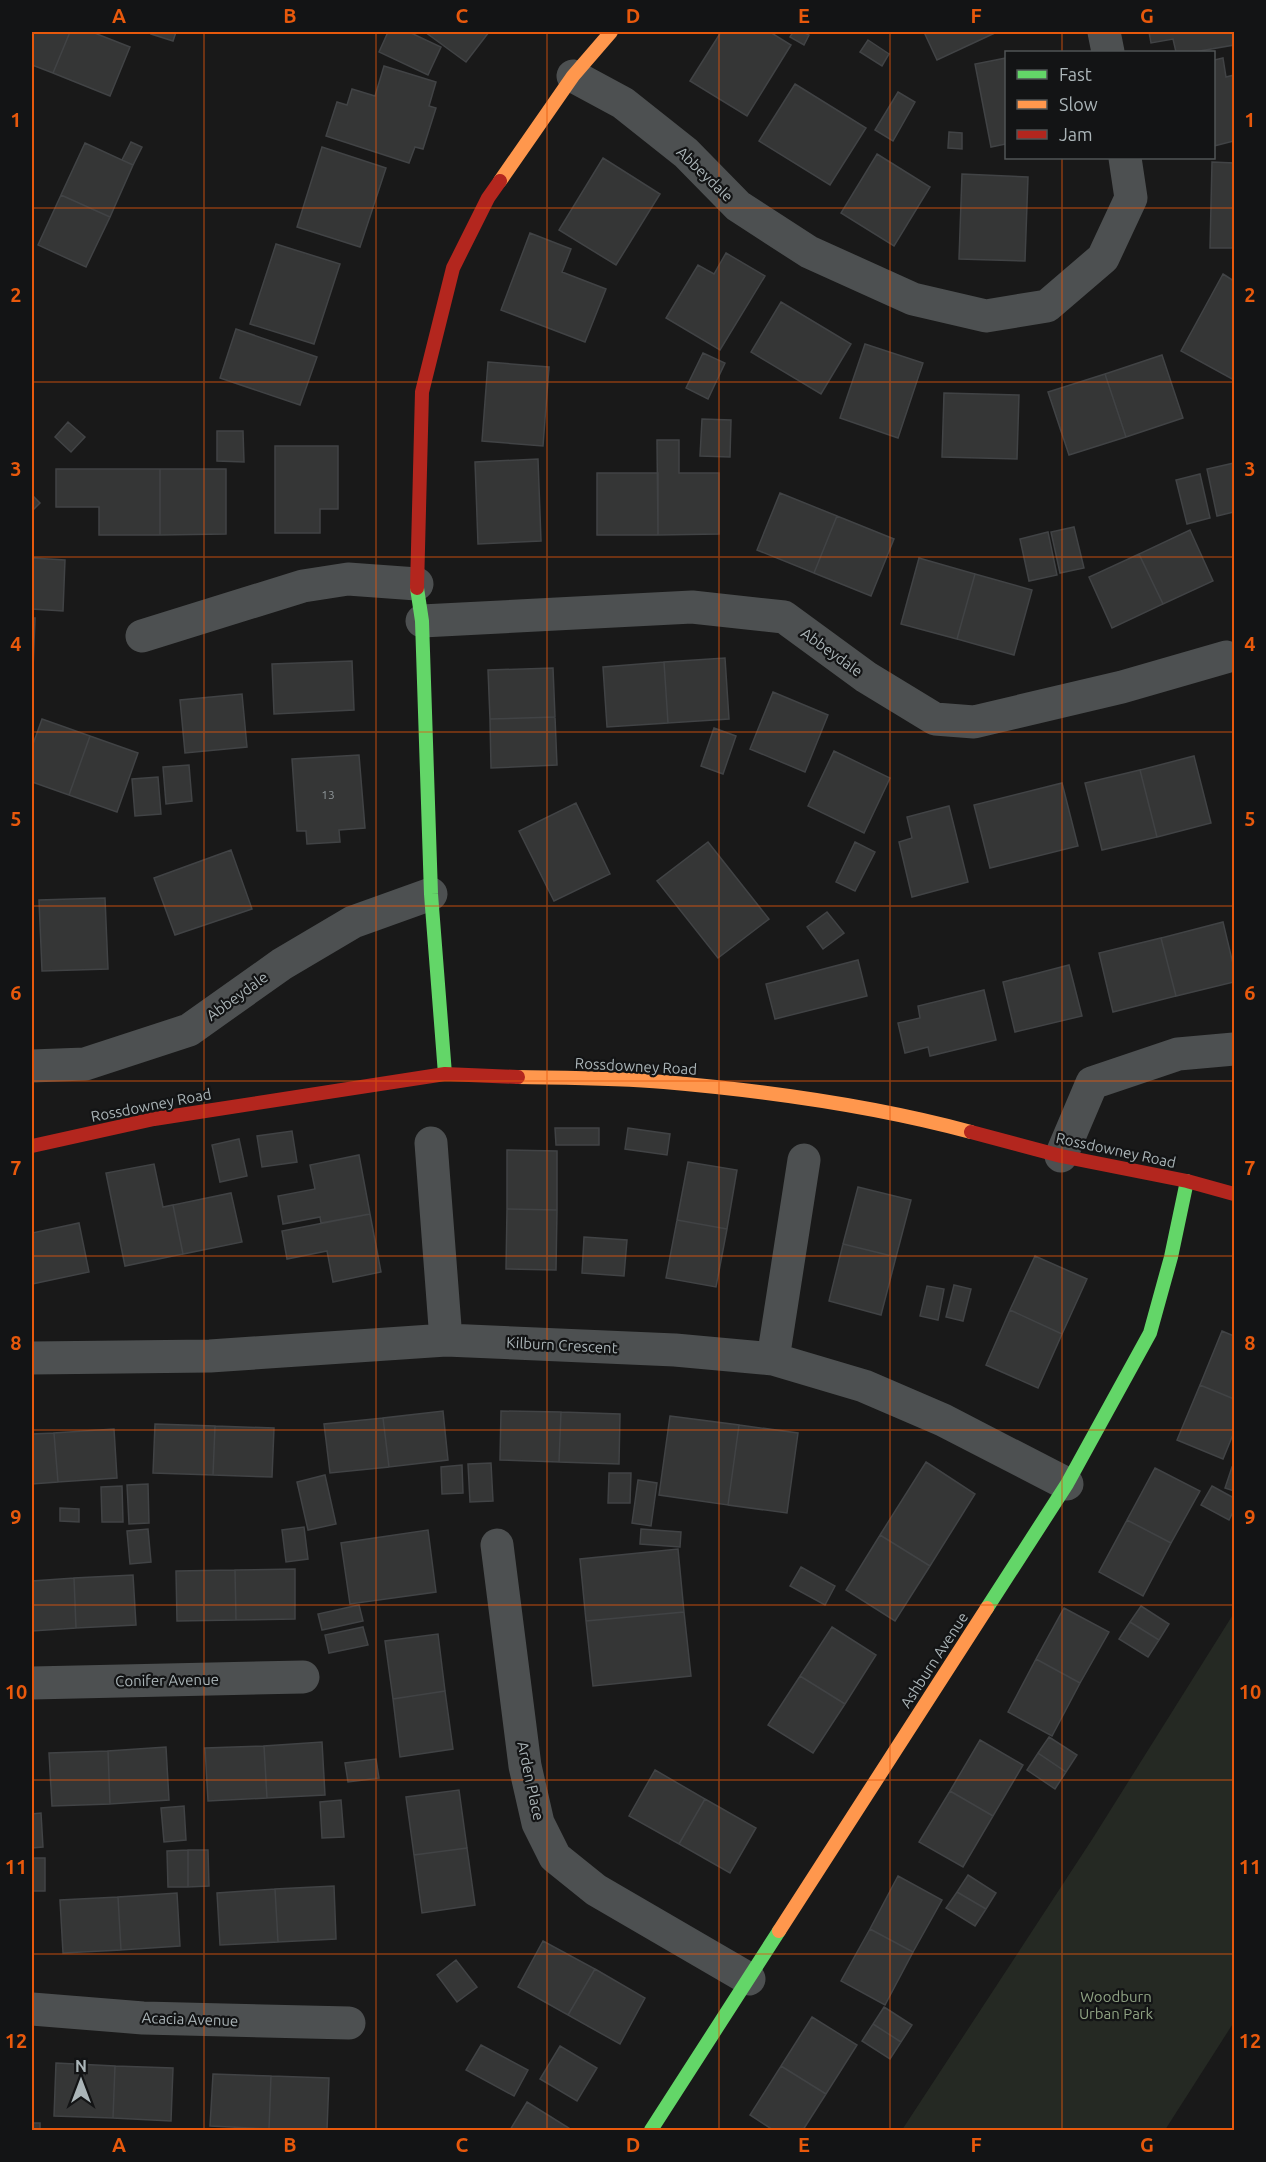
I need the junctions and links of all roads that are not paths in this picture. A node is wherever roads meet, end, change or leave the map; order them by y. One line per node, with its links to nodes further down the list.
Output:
1 (611, 32): 4 (street)
2 (1104, 32): 3 (street)
3 (1108, 51)
4 (573, 76): 5 (street, Abbeydale); 6 (street)
5 (1125, 159)
6 (417, 584): 7 (street); 8 (street)
7 (422, 621): 9 (street, Abbeydale); 10 (street)
8 (142, 636)
9 (1226, 657)
10 (431, 894): 12 (street, Abbeydale); 13 (street)
11 (1234, 1049): 16 (street)
12 (32, 1066)
13 (445, 1074): 15 (street, Rossdowney Road); 16 (street, Rossdowney Road)
14 (431, 1143): 20 (street)
15 (32, 1146)
16 (1061, 1156): 18 (street, Rossdowney Road)
17 (804, 1160): 22 (street)
18 (1187, 1181): 19 (street, Rossdowney Road); 23 (street, Ashburn Avenue)
19 (1234, 1194)
20 (446, 1340): 21 (street, Kilburn Crescent); 22 (street, Kilburn Crescent)
21 (32, 1358)
22 (773, 1359): 23 (street, Kilburn Crescent)
23 (1067, 1484): 27 (street, Ashburn Avenue)
24 (497, 1545): 27 (street, Arden Place)
25 (303, 1677): 26 (street, Conifer Avenue)
26 (32, 1683)
27 (749, 1979): 30 (street, Ashburn Avenue)
28 (32, 2009): 29 (street, Acacia Avenue)
29 (349, 2023)
30 (651, 2130)

